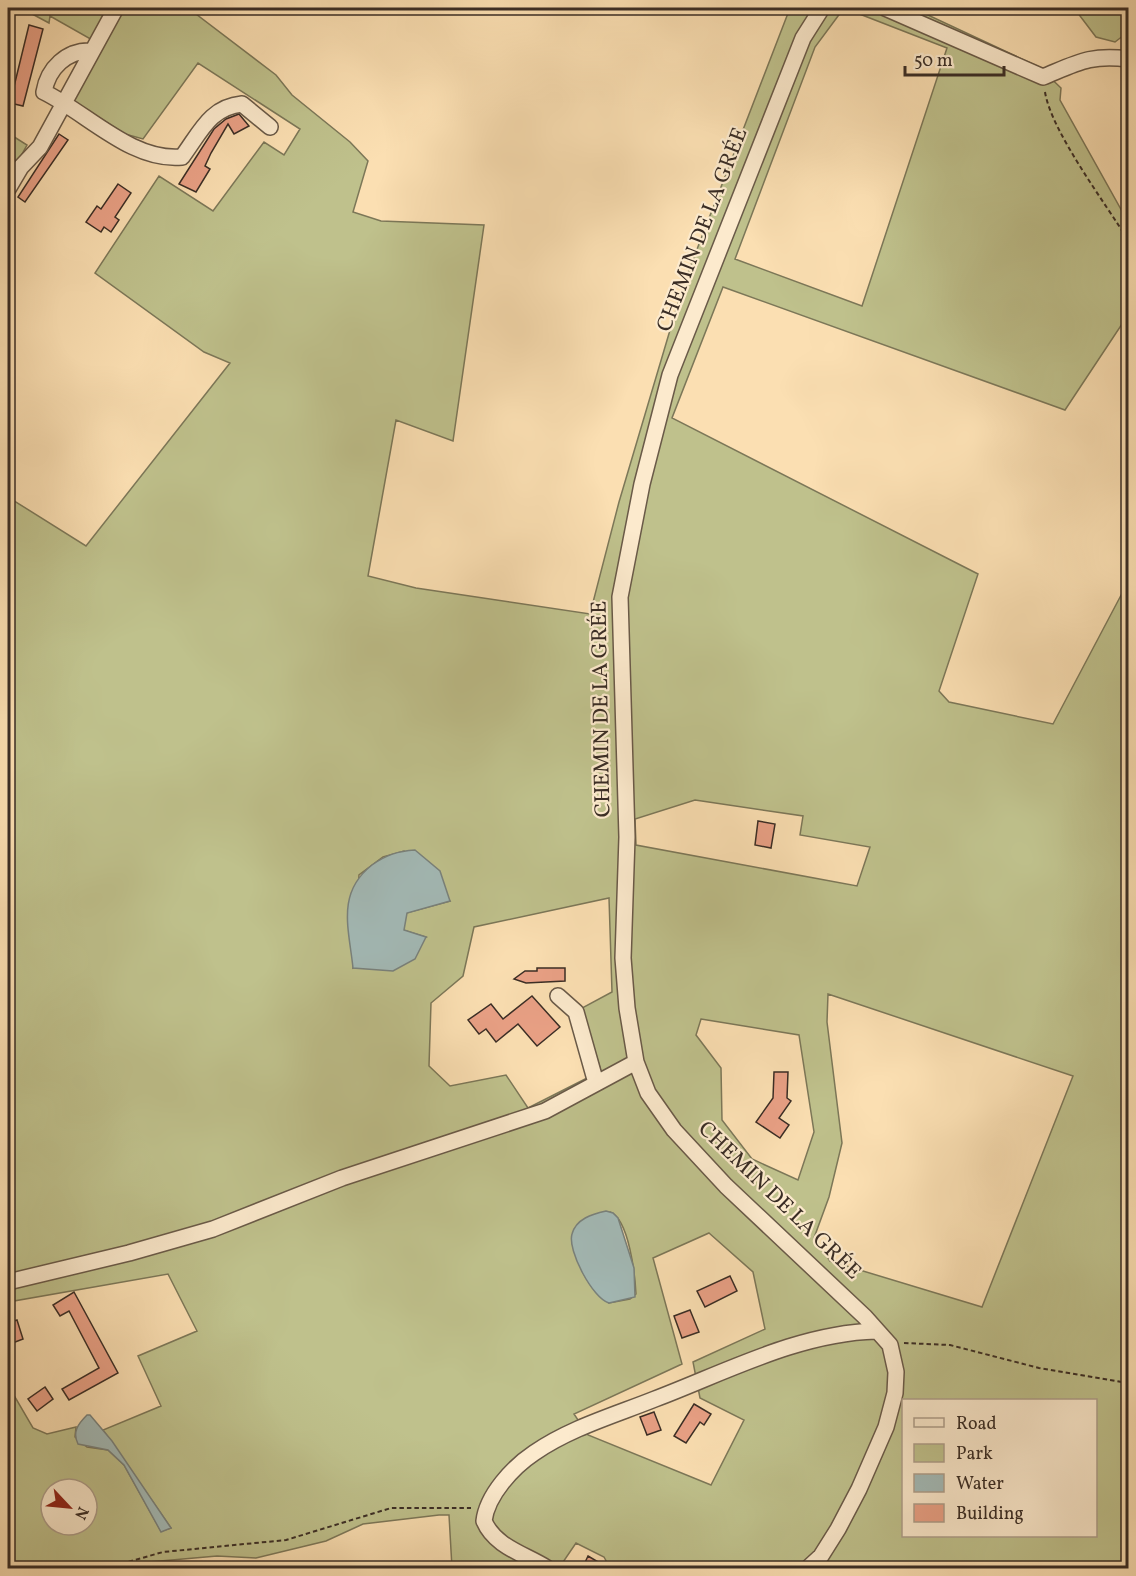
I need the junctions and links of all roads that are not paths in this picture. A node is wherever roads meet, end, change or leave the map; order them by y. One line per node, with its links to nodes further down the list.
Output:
1 (116, 8): 4 (street)
2 (822, 8): 10 (street, CHEMIN DE LA GRÉE)
3 (885, 8): 5 (street)
4 (91, 51): 6 (street); 6 (street)
5 (1128, 59)
6 (63, 101): 7 (street); 8 (street)
7 (270, 127)
8 (8, 189)
9 (558, 996): 11 (street)
10 (636, 1062): 11 (street); 13 (street, CHEMIN DE LA GRÉE)
11 (596, 1083): 12 (street)
12 (8, 1282)
13 (876, 1331): 14 (street); 15 (street, CHEMIN DE LA GRÉE)
14 (547, 1569)
15 (808, 1569)

